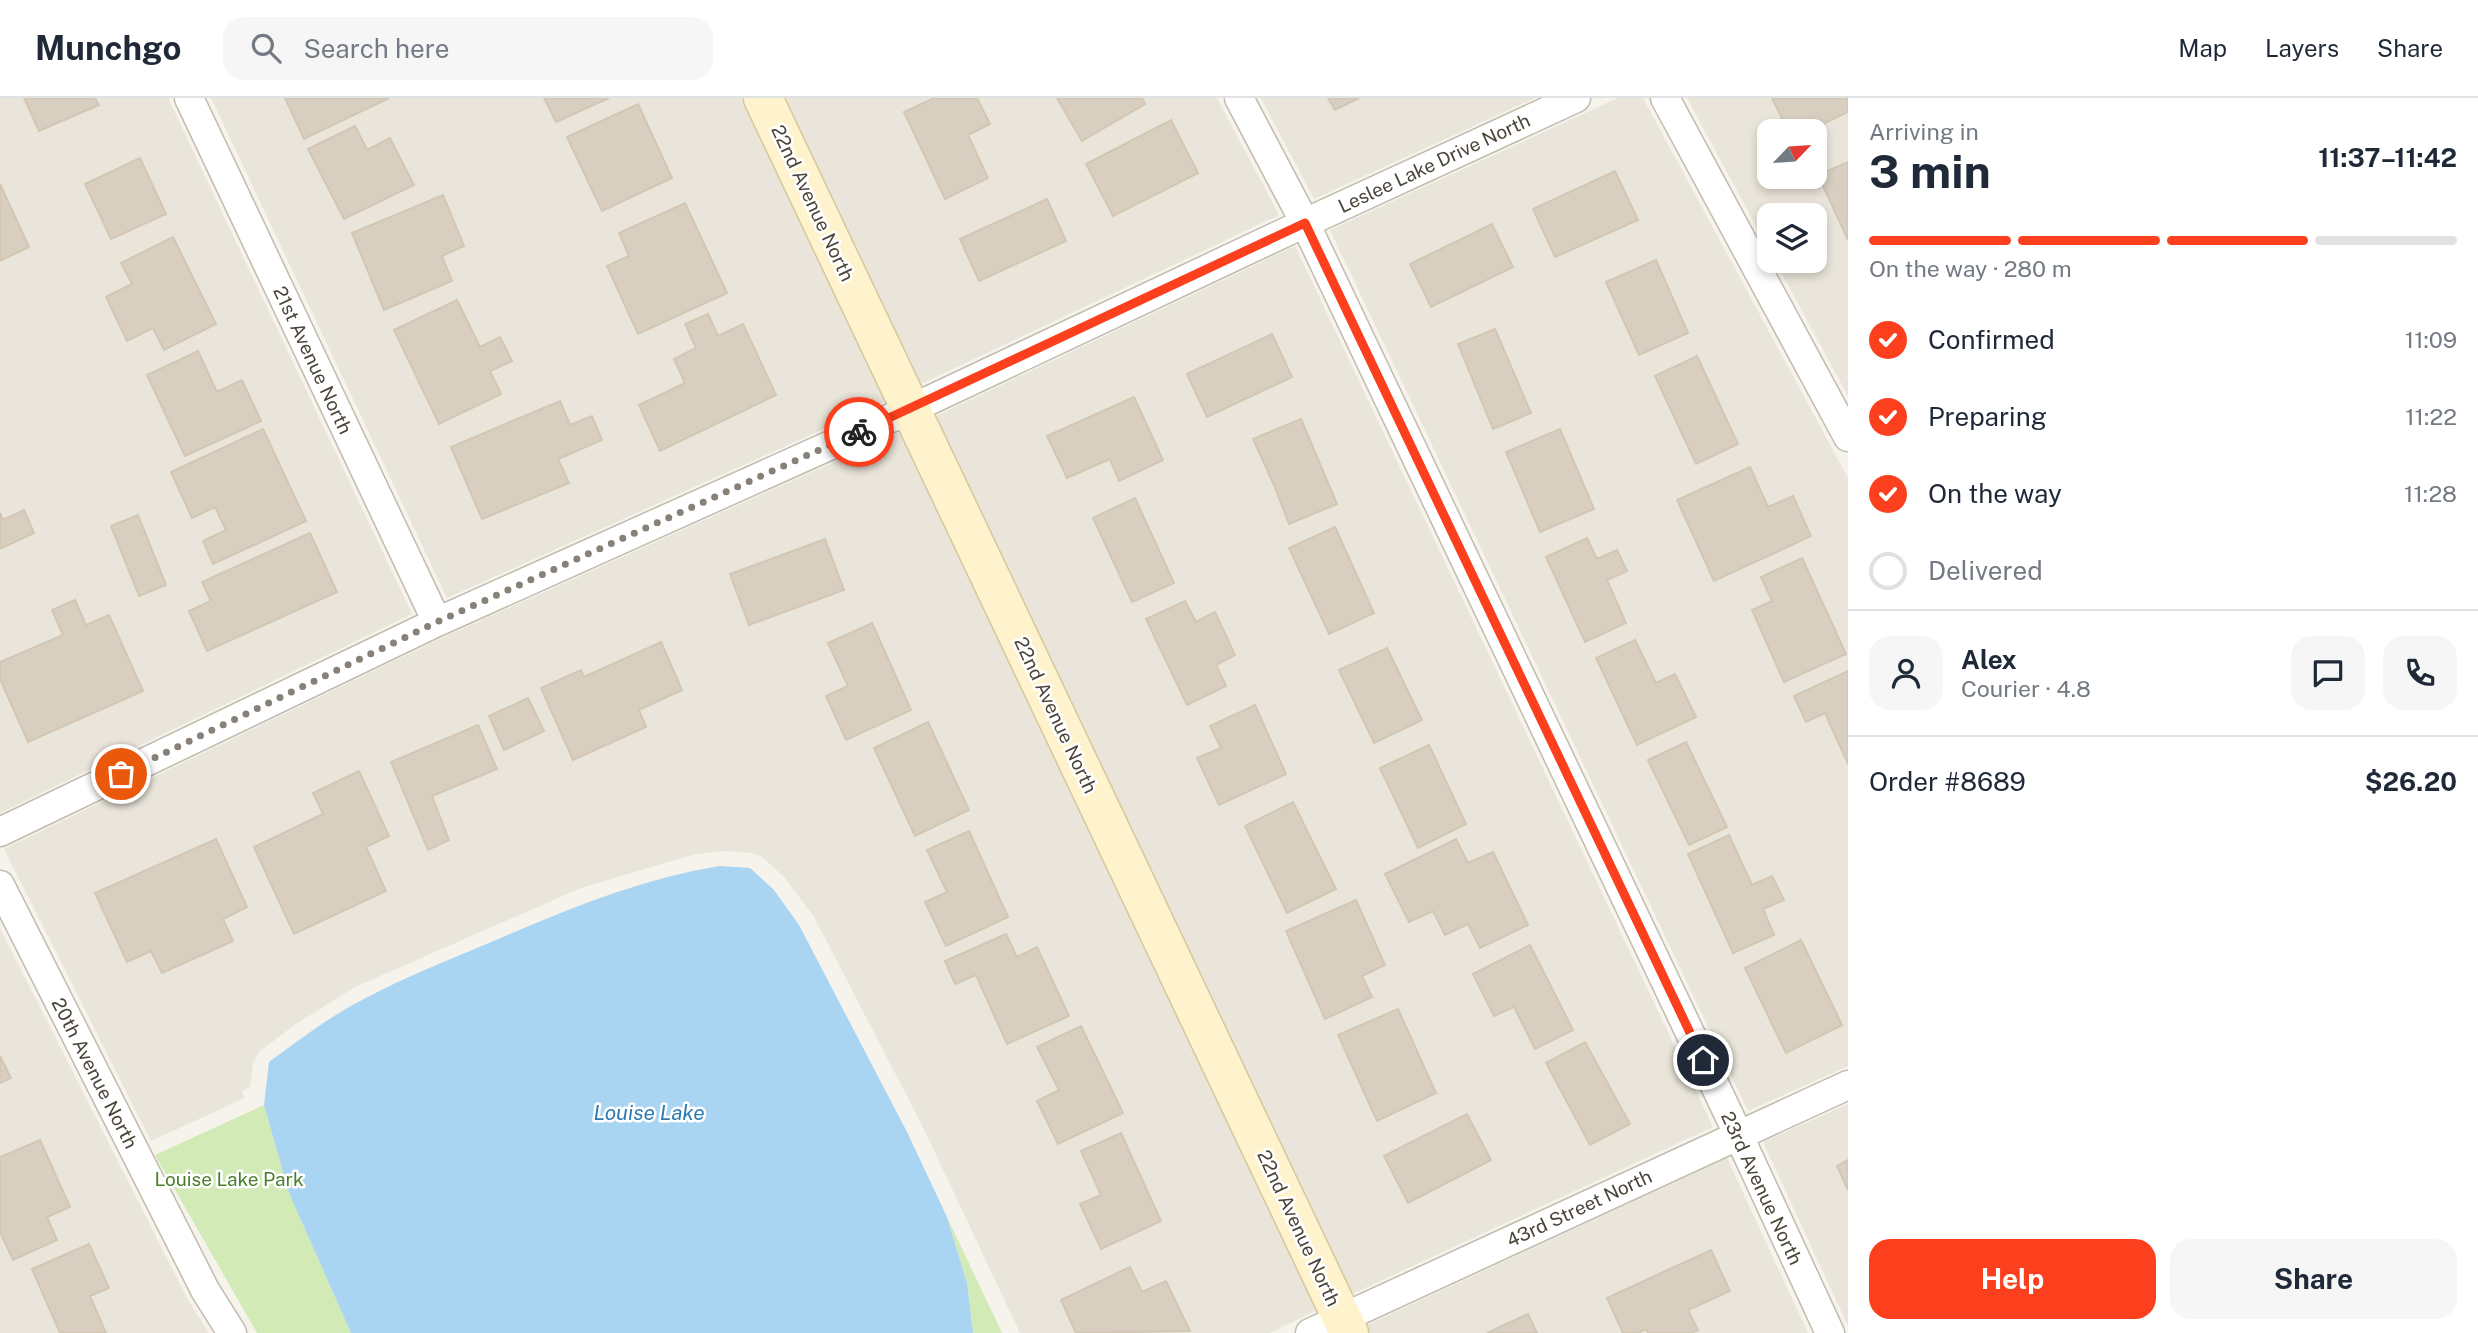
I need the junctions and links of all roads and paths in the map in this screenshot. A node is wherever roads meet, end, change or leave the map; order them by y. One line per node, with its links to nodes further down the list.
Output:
1 (189, 98): 9 (street, 21st Avenue North)
2 (763, 98): 7 (main road, 22nd Avenue North)
3 (1239, 98): 6 (street, 23rd Avenue North)
4 (1576, 98): 6 (street, Leslee Lake Drive North)
5 (1665, 98): 8 (street)
6 (1305, 223): 7 (street, Leslee Lake Drive North); 13 (street, 23rd Avenue North)
7 (911, 409): 9 (street, Leslee Lake Drive North); 14 (main road, 22nd Avenue North)
8 (1848, 437)
9 (437, 622): 10 (street, Leslee Lake Drive North)
10 (0, 832)
11 (0, 885): 15 (street, 20th Avenue North)
12 (1848, 1085): 13 (street, 43rd Street North)
13 (1738, 1134): 14 (street, 43rd Street North); 16 (street, 23rd Avenue North)
14 (1334, 1328)
15 (232, 1333)
16 (1830, 1333)

